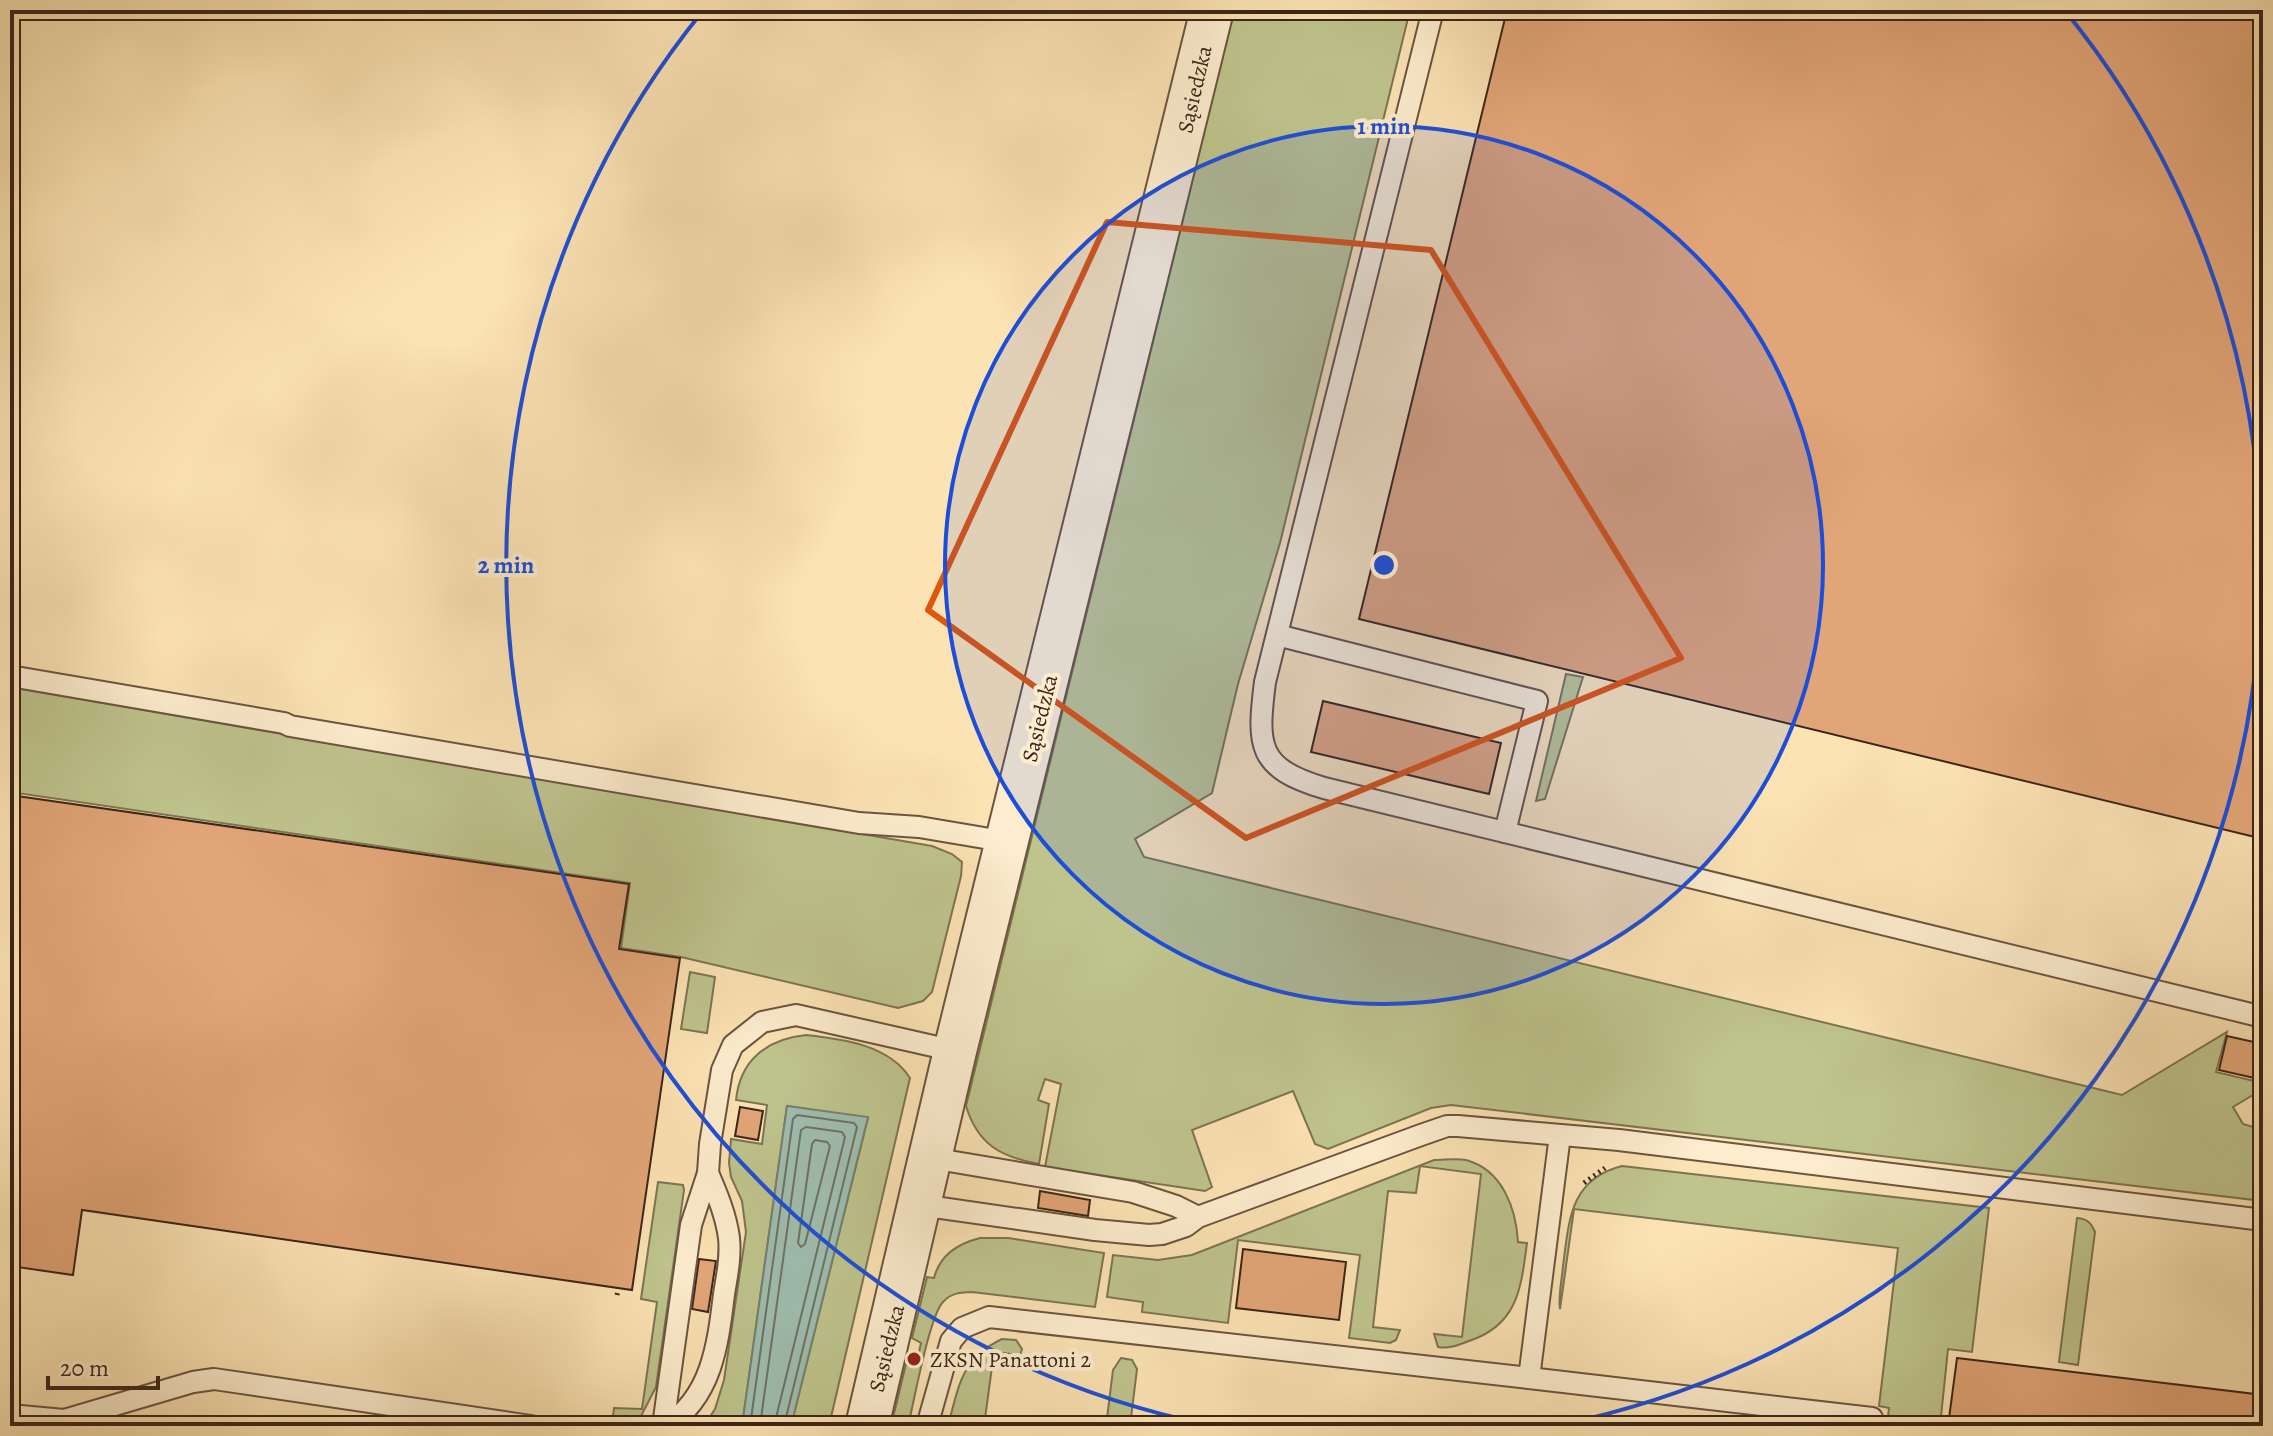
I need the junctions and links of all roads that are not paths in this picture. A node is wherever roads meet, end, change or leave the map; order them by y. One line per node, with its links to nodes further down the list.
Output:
1 (1212, 10): 6 (street, Sąsiedzka)
2 (1433, 10): 3 (lane)
3 (1277, 635): 5 (lane); 5 (lane)
4 (10, 676): 6 (lane)
5 (1505, 832): 7 (lane)
6 (1008, 842): 8 (street, Sąsiedzka)
7 (2263, 1017)
8 (955, 1051): 10 (street, Sąsiedzka); 11 (lane)
9 (1560, 1135): 13 (lane); 14 (lane); 15 (lane)
10 (931, 1158): 12 (street, Sąsiedzka); 13 (lane)
11 (708, 1173): 19 (lane); 19 (lane)
12 (920, 1205): 13 (lane); 20 (street, Sąsiedzka)
13 (1198, 1217)
14 (2263, 1220)
15 (1529, 1378): 17 (lane); 21 (lane)
16 (10, 1415): 18 (lane)
17 (1872, 1418)
18 (531, 1426)
19 (664, 1426)
20 (867, 1426)
21 (927, 1426)

